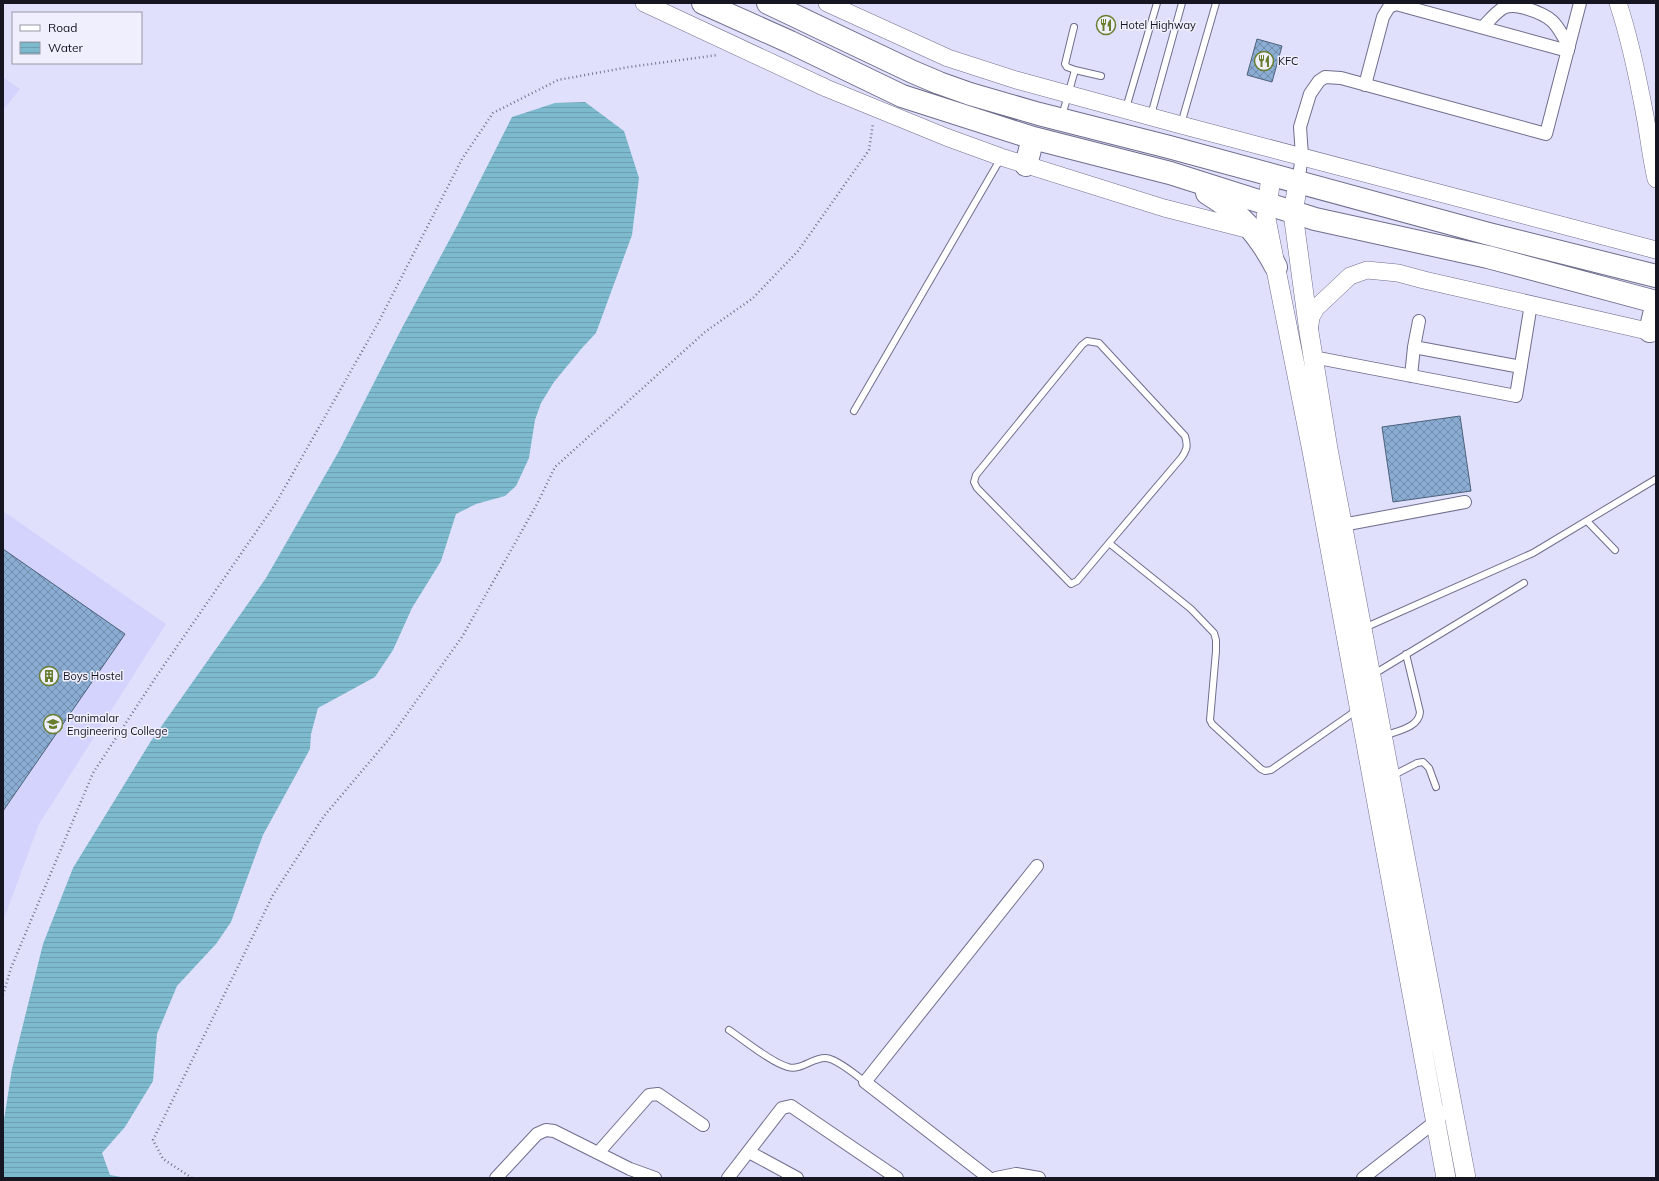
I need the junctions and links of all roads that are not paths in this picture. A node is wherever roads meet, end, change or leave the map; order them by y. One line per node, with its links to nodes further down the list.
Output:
1 (645, 3): 23 (street)
2 (703, 3): 21 (highway)
3 (768, 3): 19 (highway)
4 (827, 3): 16 (street)
5 (1157, 3): 17 (lane)
6 (1182, 3): 18 (lane)
7 (1216, 3): 20 (lane)
8 (1580, 3): 12 (street)
9 (1618, 3): 27 (street)
10 (1074, 27): 13 (lane)
11 (1483, 27): 12 (street); 12 (street); 15 (street)
12 (1568, 49): 15 (street)
13 (1075, 70): 14 (lane); 16 (lane)
14 (1101, 76)
15 (1365, 85): 22 (street)
16 (1068, 94): 17 (street); 19 (lane)
17 (1126, 110): 18 (street)
18 (1150, 117): 20 (street)
19 (1060, 120): 26 (highway)
20 (1181, 125): 22 (street)
21 (1033, 138): 24 (highway); 25 (highway)
22 (1302, 156): 28 (street); 32 (street)
23 (1001, 157): 24 (street); 45 (lane)
24 (1026, 165): 31 (street)
25 (1170, 173): 29 (highway); 31 (highway)
26 (1271, 175): 28 (highway); 29 (main road)
27 (1656, 179)
28 (1298, 183): 30 (main road); 34 (highway)
29 (1266, 204): 30 (highway); 33 (main road)
30 (1293, 213): 35 (highway); 39 (main road)
31 (1254, 231): 33 (highway)
32 (1655, 247)
33 (1276, 267): 49 (main road)
34 (1656, 276)
35 (1656, 302)
36 (1531, 304): 39 (street); 40 (street); 43 (street)
37 (1656, 307): 40 (highway)
38 (1420, 321): 41 (street)
39 (1309, 332): 42 (main road)
40 (1653, 332)
41 (1414, 347): 43 (street); 44 (street)
42 (1313, 357): 44 (street); 49 (main road)
43 (1521, 367): 44 (street)
44 (1411, 376)
45 (854, 411)
46 (1656, 479): 48 (lane)
47 (1465, 502): 49 (street)
48 (1587, 521): 51 (lane); 53 (lane)
49 (1334, 526): 53 (main road); 56 (main road)
50 (1109, 543): 50 (lane); 56 (lane)
51 (1615, 550)
52 (1524, 583): 54 (lane)
53 (1362, 628): 55 (main road)
54 (1406, 654): 55 (lane); 57 (lane)
55 (1371, 676): 57 (main road)
56 (1359, 708): 64 (main road)
57 (1383, 737): 58 (main road)
58 (1391, 777): 59 (lane); 63 (main road)
59 (1436, 787)
60 (1037, 866): 62 (street)
61 (729, 1030): 62 (lane)
62 (865, 1082): 73 (street)
63 (1451, 1105): 64 (street); 78 (main road)
64 (1436, 1121): 76 (street); 77 (main road)
65 (703, 1125): 67 (street)
66 (749, 1152): 70 (street); 71 (street); 72 (street)
67 (598, 1153): 68 (street); 69 (street)
68 (496, 1178)
69 (655, 1178)
70 (728, 1178)
71 (797, 1178)
72 (897, 1178)
73 (989, 1178)
74 (996, 1178): 75 (street)
75 (1039, 1178)
76 (1363, 1178)
77 (1446, 1178)
78 (1466, 1178)

